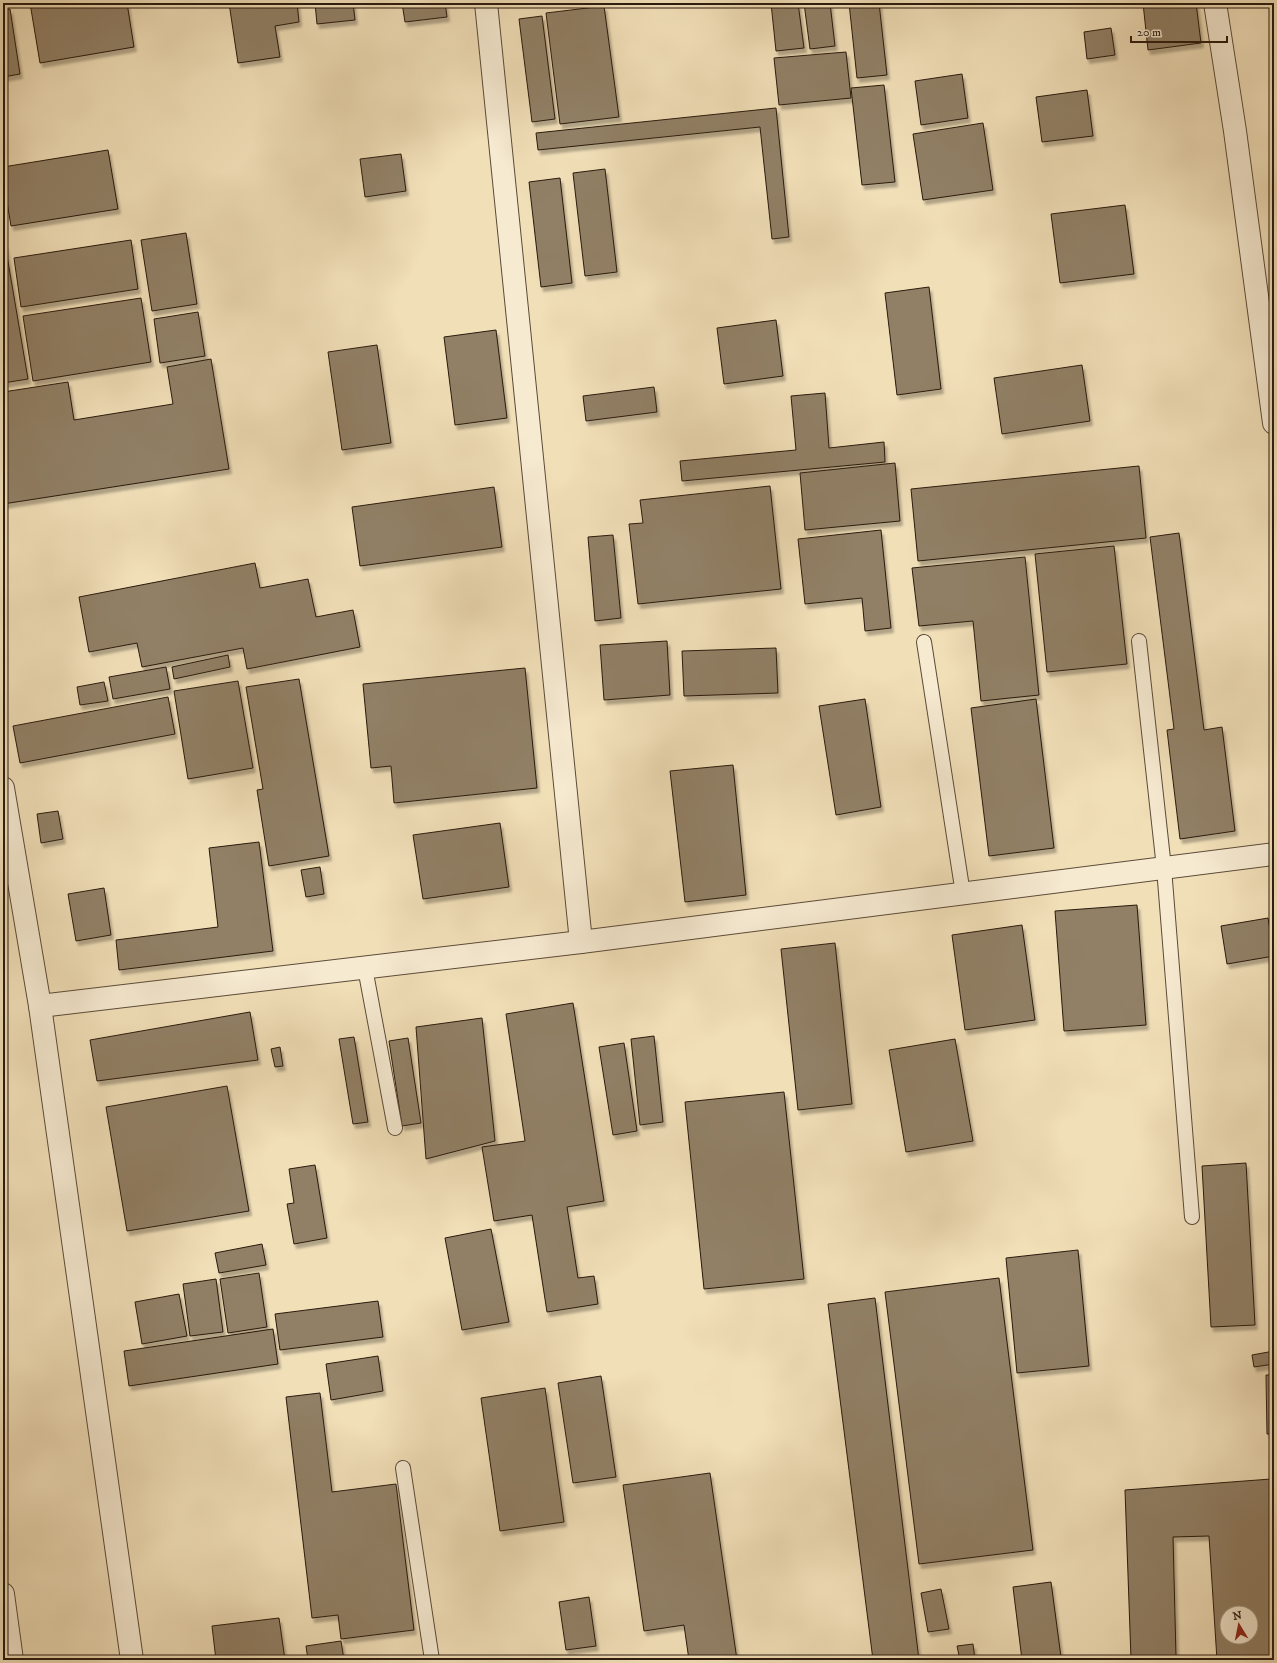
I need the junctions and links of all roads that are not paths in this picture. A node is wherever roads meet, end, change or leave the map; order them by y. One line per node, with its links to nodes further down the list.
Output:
1 (486, 3): 10 (street)
2 (1215, 3): 3 (street)
3 (1274, 422)
4 (1139, 641): 8 (lane)
5 (924, 642): 9 (lane)
6 (3, 788): 12 (street)
7 (1274, 854): 8 (street)
8 (1164, 868): 9 (street); 14 (lane)
9 (963, 894): 10 (street)
10 (581, 942): 11 (street)
11 (365, 968): 12 (street); 13 (lane)
12 (40, 1006): 18 (street)
13 (395, 1128)
14 (1192, 1217)
15 (403, 1468): 19 (lane)
16 (3, 1594): 17 (street)
17 (12, 1660)
18 (132, 1660)
19 (432, 1660)

